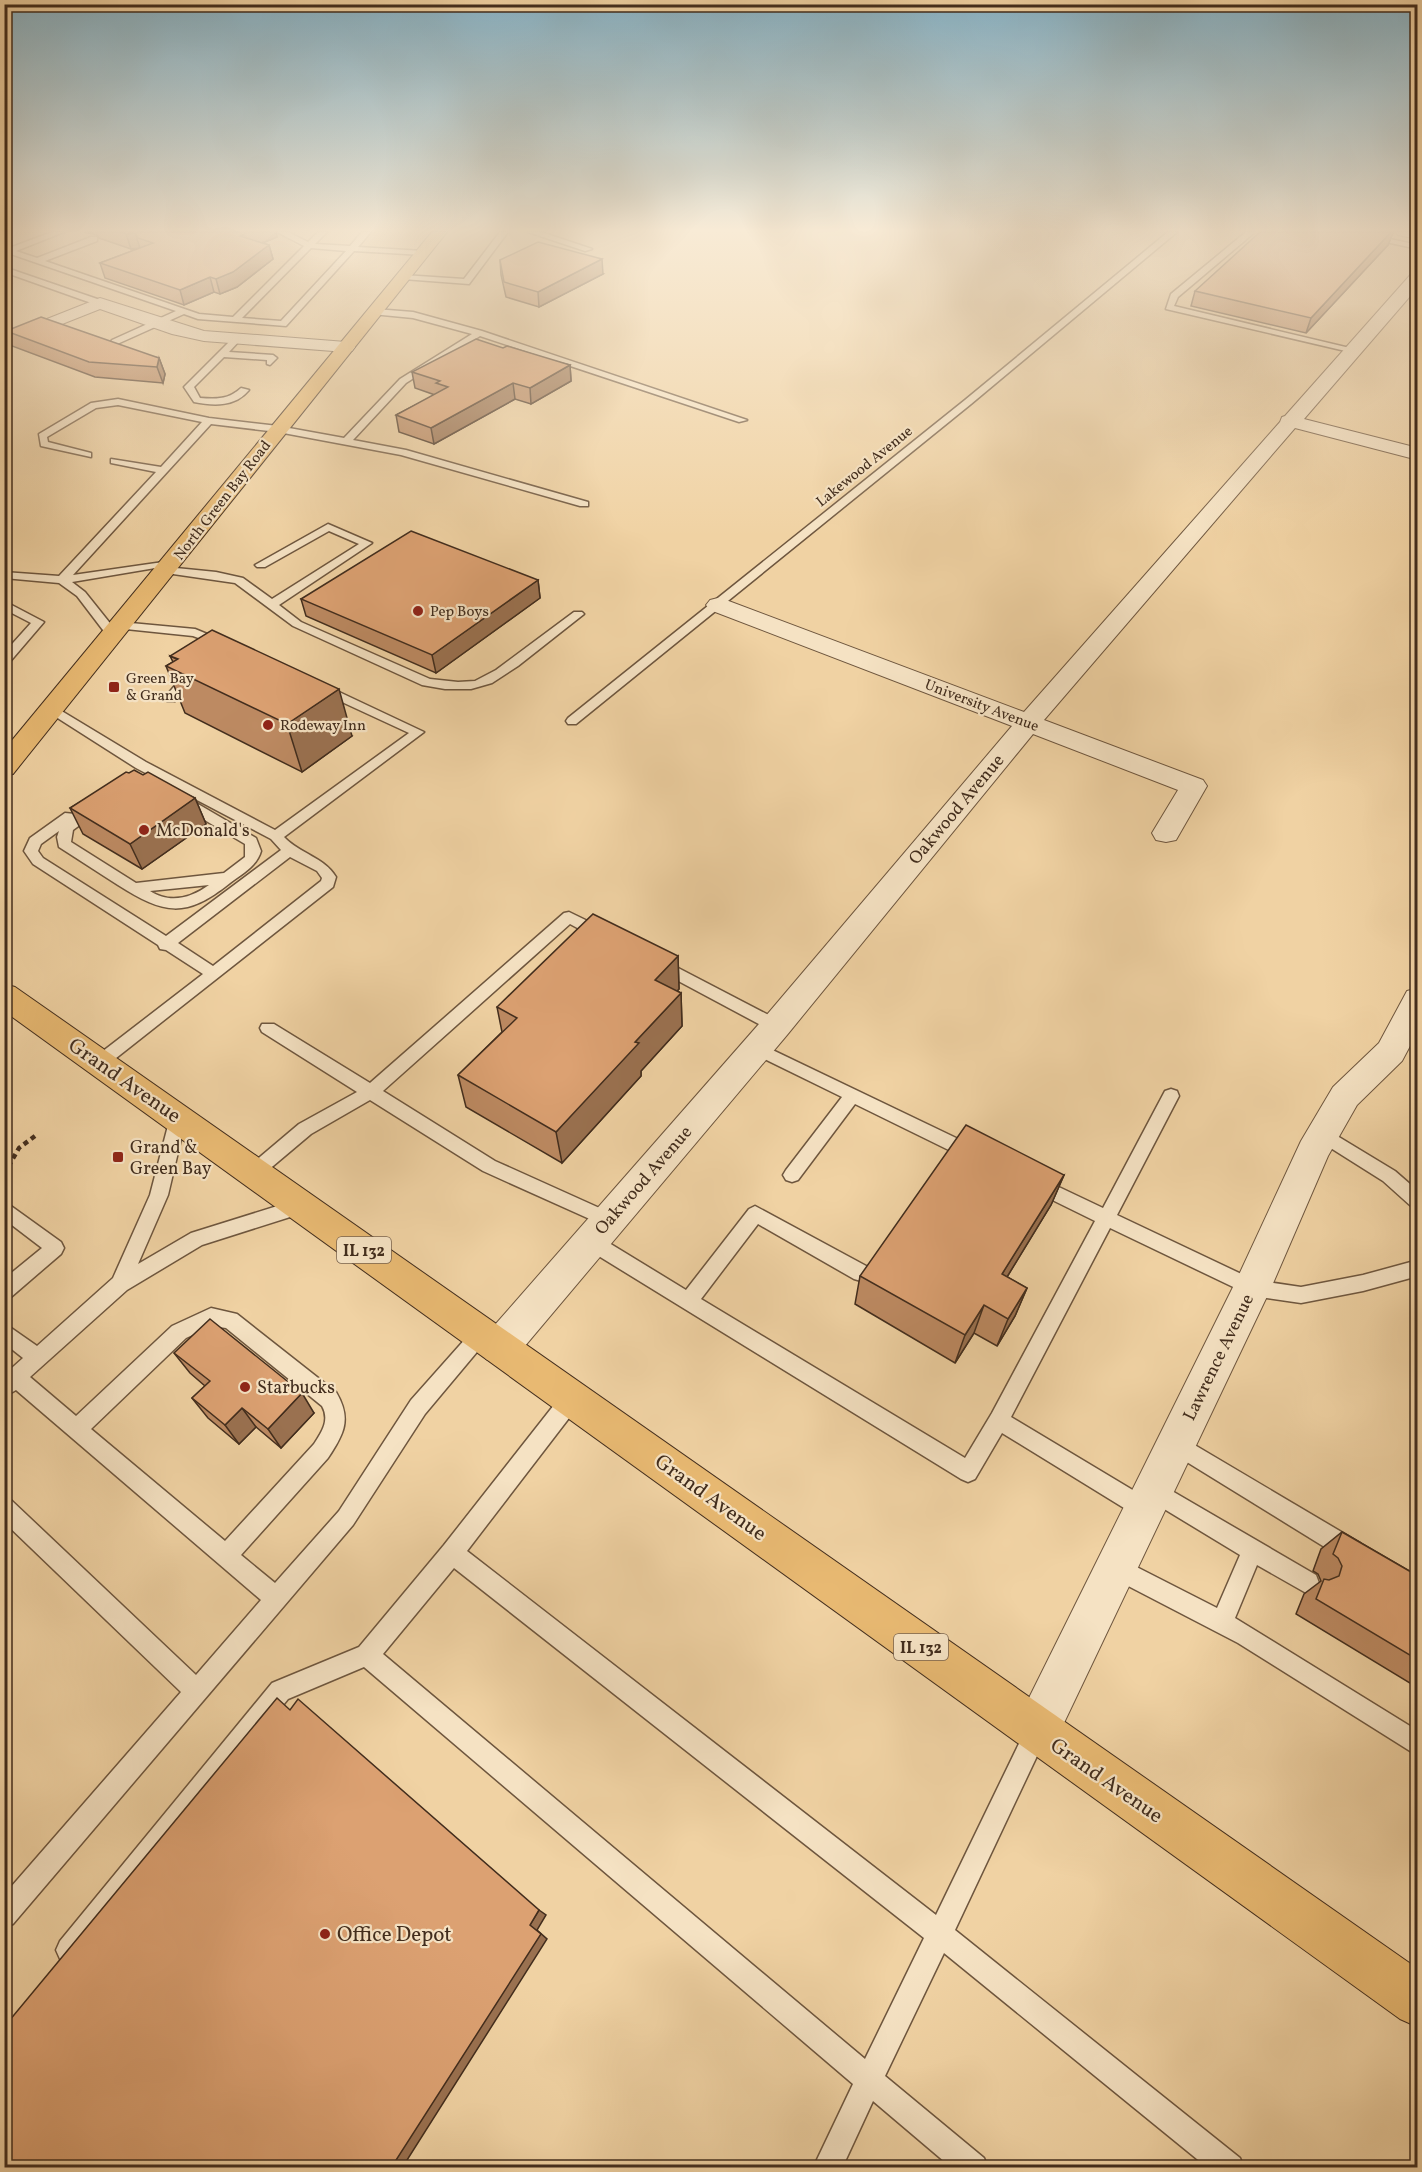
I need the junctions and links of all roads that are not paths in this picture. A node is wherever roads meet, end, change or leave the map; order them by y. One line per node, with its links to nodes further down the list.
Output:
1 (25, 333): 11 (street)
2 (135, 333): 12 (lane)
3 (194, 333): 10 (street)
4 (357, 333): 13 (main road, North Green Bay Road)
5 (479, 333): 22 (lane)
6 (480, 333): 18 (lane)
7 (1051, 333): 34 (lane, Lakewood Avenue)
8 (1278, 333): 14 (lane)
9 (1367, 333): 14 (street, Oakwood Avenue)
10 (237, 339): 13 (street); 15 (lane)
11 (4, 342)
12 (116, 342)
13 (346, 347): 21 (main road, North Green Bay Road)
14 (1351, 351): 20 (street, Oakwood Avenue)
15 (222, 354): 16 (lane); 17 (lane)
16 (270, 362)
17 (244, 390)
18 (742, 420)
19 (209, 421): 21 (lane); 23 (lane); 26 (lane)
20 (1289, 421): 24 (street); 44 (street, Oakwood Avenue)
21 (279, 429): 22 (lane); 29 (main road, North Green Bay Road)
22 (347, 441): 27 (lane)
23 (87, 454)
24 (1418, 454)
25 (115, 461): 26 (lane)
26 (162, 470): 31 (lane)
27 (584, 504)
28 (261, 565): 33 (lane)
29 (169, 566): 31 (lane); 33 (lane); 36 (main road, North Green Bay Road)
30 (4, 575): 31 (lane)
31 (62, 580): 36 (lane)
32 (4, 604): 38 (lane)
33 (272, 605): 35 (lane)
34 (718, 605): 43 (lane, Lakewood Avenue); 44 (street, University Avenue)
35 (578, 614)
36 (116, 631): 37 (lane); 42 (main road, North Green Bay Road)
37 (238, 649)
38 (4, 661)
39 (197, 665): 41 (lane)
40 (312, 683): 48 (lane)
41 (171, 698)
42 (51, 711): 45 (main road, North Green Bay Road); 46 (lane)
43 (572, 721)
44 (1028, 723): 47 (street, University Avenue); 58 (street, Oakwood Avenue)
45 (4, 768)
46 (138, 771): 48 (lane); 50 (lane)
47 (1166, 833)
48 (276, 836): 49 (lane)
49 (289, 851): 53 (lane); 55 (lane)
50 (228, 878): 51 (lane); 51 (lane)
51 (134, 888): 53 (lane)
52 (610, 939): 62 (lane)
53 (165, 945): 55 (lane)
54 (642, 955): 58 (lane)
55 (214, 974): 61 (lane)
56 (4, 995): 61 (main road, Grand Avenue / IL 132)
57 (1418, 999): 66 (street, Lawrence Avenue)
58 (776, 1026): 60 (street, Oakwood Avenue)
59 (268, 1028): 62 (lane)
60 (756, 1048): 63 (lane); 75 (street, Oakwood Avenue)
61 (100, 1062): 65 (main road, Grand Avenue / IL 132)
62 (371, 1092): 68 (lane); 75 (lane)
63 (853, 1095): 67 (lane); 69 (lane)
64 (1171, 1096): 74 (lane)
65 (178, 1118): 68 (main road, Grand Avenue / IL 132); 79 (lane)
66 (1324, 1135): 71 (lane); 80 (street, Lawrence Avenue)
67 (989, 1161)
68 (254, 1172): 72 (main road, Grand Avenue / IL 132)
69 (792, 1175)
70 (1021, 1176): 74 (lane)
71 (1418, 1202)
72 (303, 1206): 79 (lane); 84 (main road, Grand Avenue / IL 132)
73 (4, 1208): 81 (lane)
74 (1105, 1217): 80 (lane); 88 (lane)
75 (609, 1220): 76 (street, Oakwood Avenue)
76 (590, 1241): 82 (lane); 84 (street, Oakwood Avenue)
77 (1418, 1268): 80 (lane)
78 (861, 1273): 82 (lane)
79 (120, 1284): 85 (lane)
80 (1252, 1288): 90 (street, Lawrence Avenue)
81 (4, 1291)
82 (689, 1301): 88 (lane)
83 (4, 1331): 85 (lane)
84 (491, 1341): 87 (main road, Grand Avenue / IL 132); 99 (lane)
85 (38, 1358): 86 (lane)
86 (10, 1383): 89 (lane)
87 (572, 1398): 94 (lane); 103 (main road, Grand Avenue / IL 132)
88 (999, 1420): 91 (lane)
89 (77, 1429): 95 (lane); 95 (lane)
90 (1176, 1444): 91 (street, Lawrence Avenue); 96 (lane)
91 (1148, 1500): 93 (lane); 97 (street, Lawrence Avenue)
92 (4, 1507): 102 (lane)
93 (1253, 1550): 98 (lane); 100 (lane)
94 (452, 1553): 101 (lane); 106 (lane)
95 (226, 1556): 99 (lane)
96 (1367, 1560)
97 (1115, 1567): 100 (lane); 103 (street, Lawrence Avenue)
98 (1308, 1582)
99 (277, 1599): 102 (lane)
100 (1222, 1623): 104 (lane)
101 (367, 1655): 107 (lane); 109 (lane)
102 (198, 1692): 105 (lane)
103 (1037, 1730): 106 (lane); 108 (main road, Grand Avenue / IL 132)
104 (1418, 1745)
105 (4, 1915)
106 (940, 1934): 109 (lane); 112 (lane)
107 (57, 1965)
108 (1418, 2001)
109 (870, 2078): 110 (lane); 111 (lane)
110 (827, 2168)
111 (974, 2168)
112 (1230, 2168)

